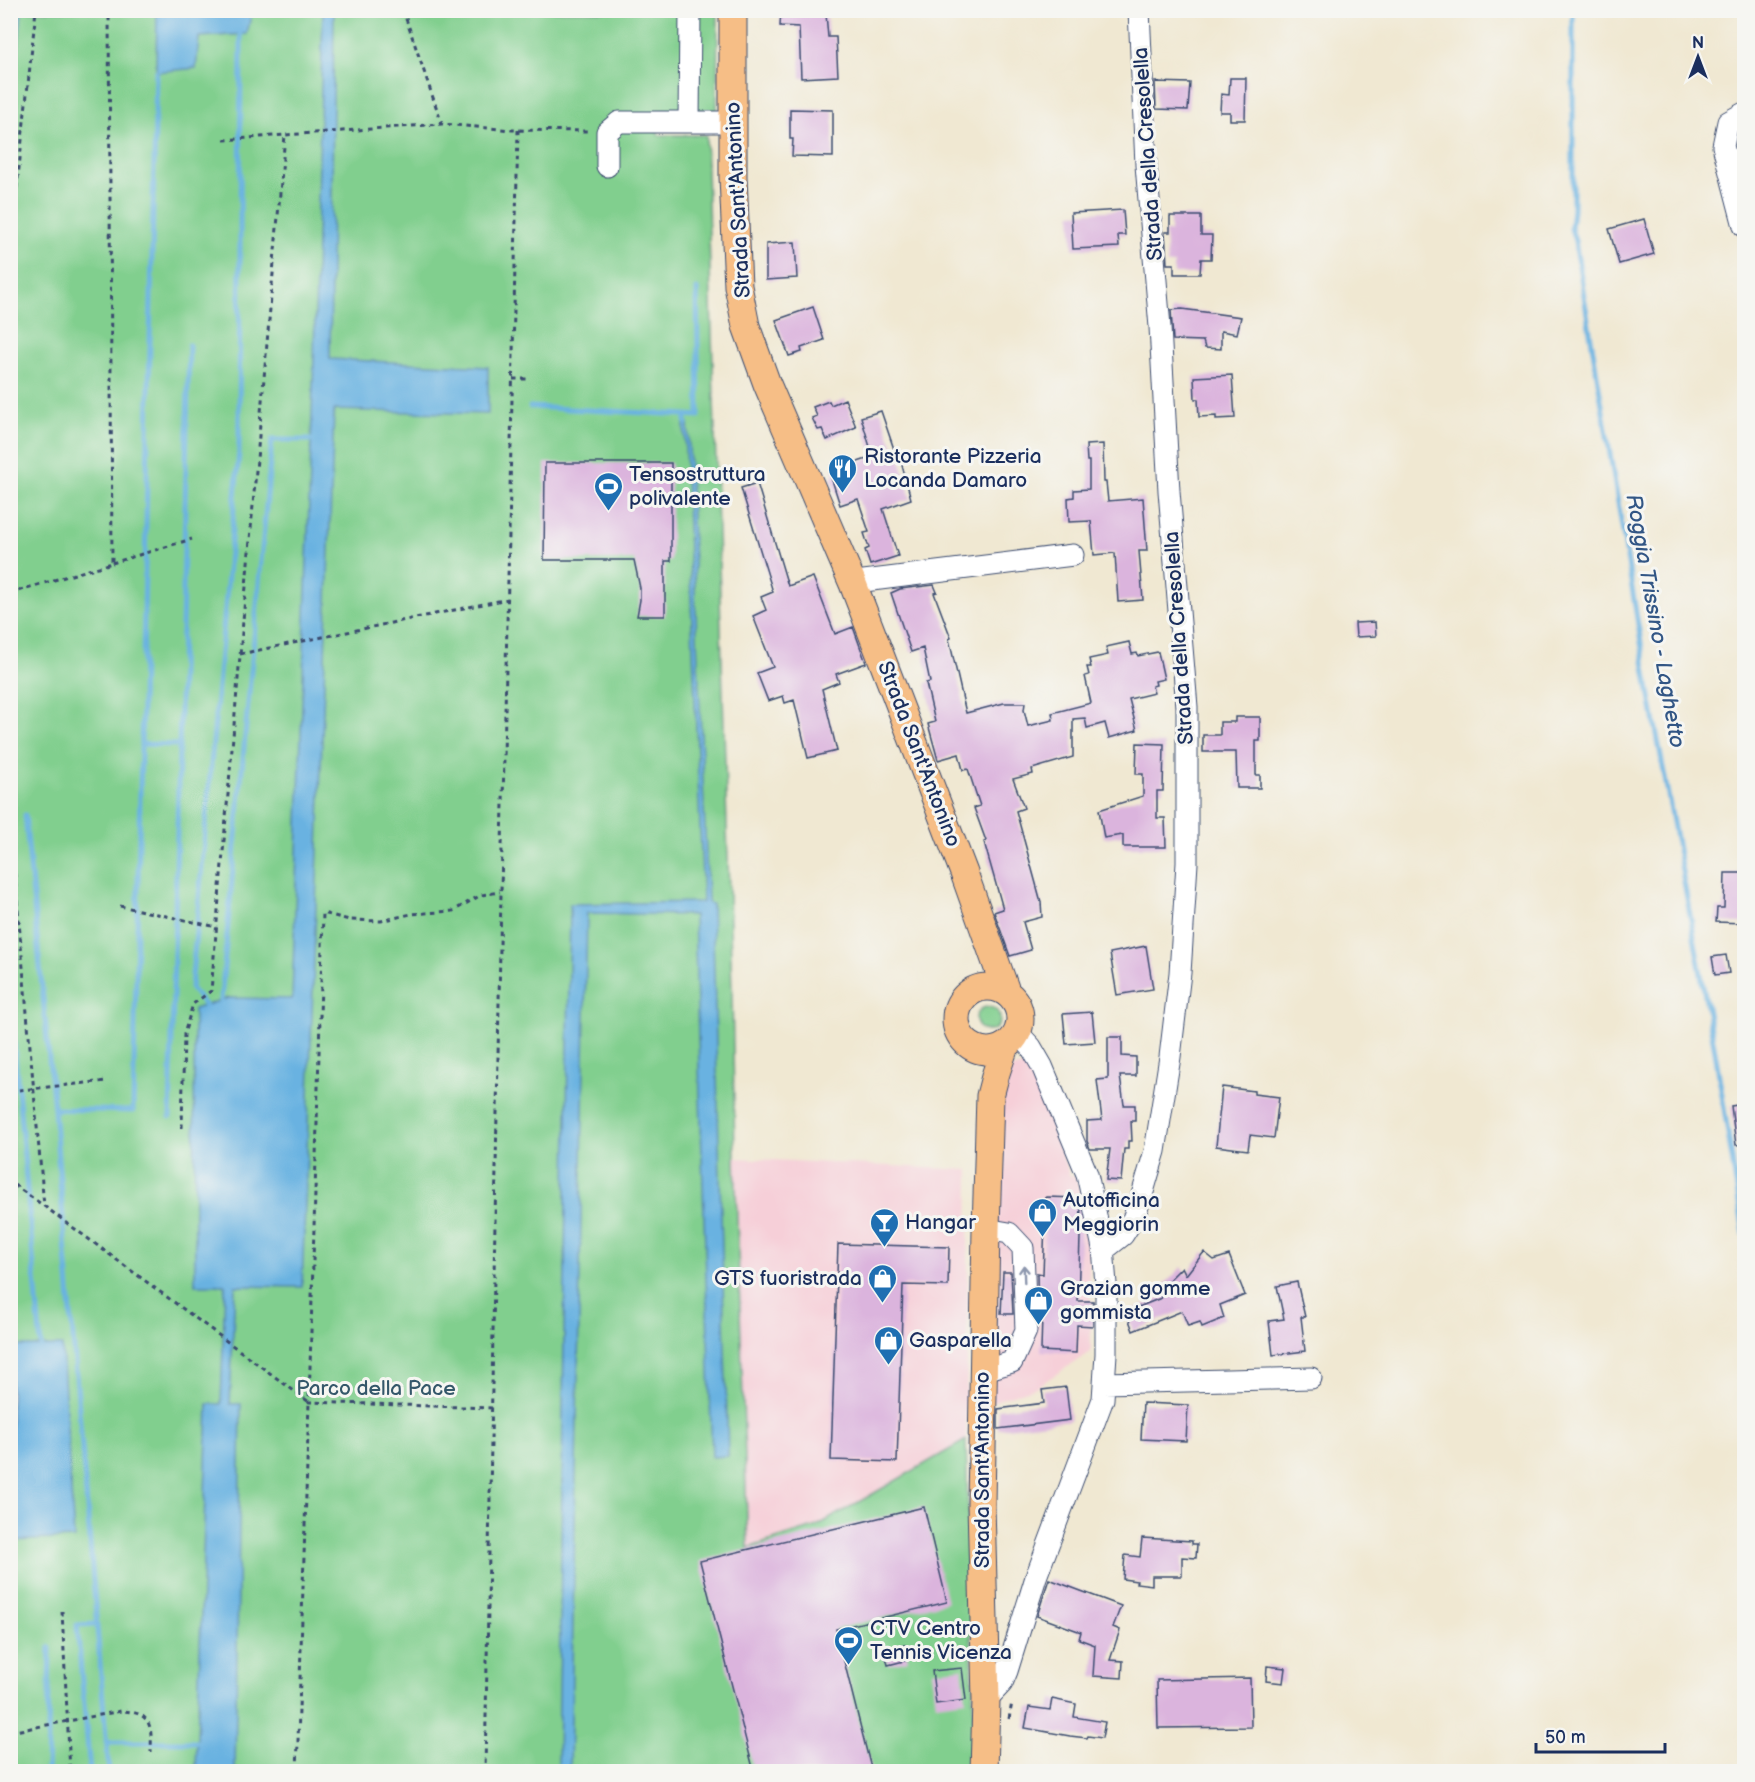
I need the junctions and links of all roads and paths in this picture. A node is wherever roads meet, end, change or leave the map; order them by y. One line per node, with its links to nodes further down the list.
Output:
1 (36, 10): 17 (path)
2 (109, 10): 22 (path)
3 (403, 10): 10 (path)
4 (690, 10): 8 (street)
5 (733, 10): 9 (main road, Strada Sant'Antonino)
6 (1139, 10): 44 (street, Strada della Cresolella)
7 (1744, 113): 16 (street)
8 (689, 121): 9 (street); 12 (street)
9 (732, 122): 23 (main road, Strada Sant'Antonino)
10 (442, 124): 11 (path); 13 (path)
11 (518, 130): 12 (path); 18 (path)
12 (607, 132): 15 (street)
13 (285, 135): 14 (path); 26 (path)
14 (224, 140)
15 (607, 166)
16 (1744, 226)
17 (10, 251)
18 (513, 380): 19 (path); 25 (path)
19 (531, 380)
20 (192, 539): 22 (path)
21 (1073, 555): 23 (street)
22 (112, 563): 24 (path)
23 (853, 584): 30 (main road, Strada Sant'Antonino)
24 (10, 593)
25 (508, 599): 26 (path); 28 (path)
26 (239, 654): 31 (path)
27 (10, 820): 37 (path)
28 (501, 892): 48 (path); 49 (path)
29 (120, 906): 31 (path)
30 (982, 926): 32 (main road, Strada Sant'Antonino); 33 (main road, Strada Sant'Antonino)
31 (217, 927): 40 (path)
32 (1006, 991): 33 (main road); 34 (main road, Strada Sant'Antonino)
33 (967, 994): 35 (main road, Strada Sant'Antonino)
34 (1012, 1040): 35 (main road); 39 (main road, Strada Sant'Antonino); 44 (street)
35 (967, 1044): 39 (main road, Strada Sant'Antonino)
36 (106, 1081): 37 (path)
37 (34, 1089): 38 (path); 42 (path)
38 (10, 1091)
39 (990, 1096): 43 (main road, Strada Sant'Antonino)
40 (182, 1128)
41 (14, 1185): 42 (path)
42 (44, 1206): 48 (path)
43 (986, 1230): 45 (main road, Strada Sant'Antonino); 45 (street, one-way to 43)
44 (1103, 1248): 47 (street)
45 (982, 1367): 51 (main road, Strada Sant'Antonino)
46 (1311, 1378): 47 (street)
47 (1104, 1383): 51 (street)
48 (309, 1402): 49 (path); 56 (path)
49 (492, 1408): 57 (path)
50 (62, 1611): 52 (path)
51 (986, 1700): 58 (main road, Strada Sant'Antonino)
52 (68, 1721): 53 (path); 54 (path); 55 (path)
53 (10, 1732)
54 (151, 1752)
55 (70, 1772)
56 (297, 1772)
57 (485, 1772)
58 (984, 1772)

